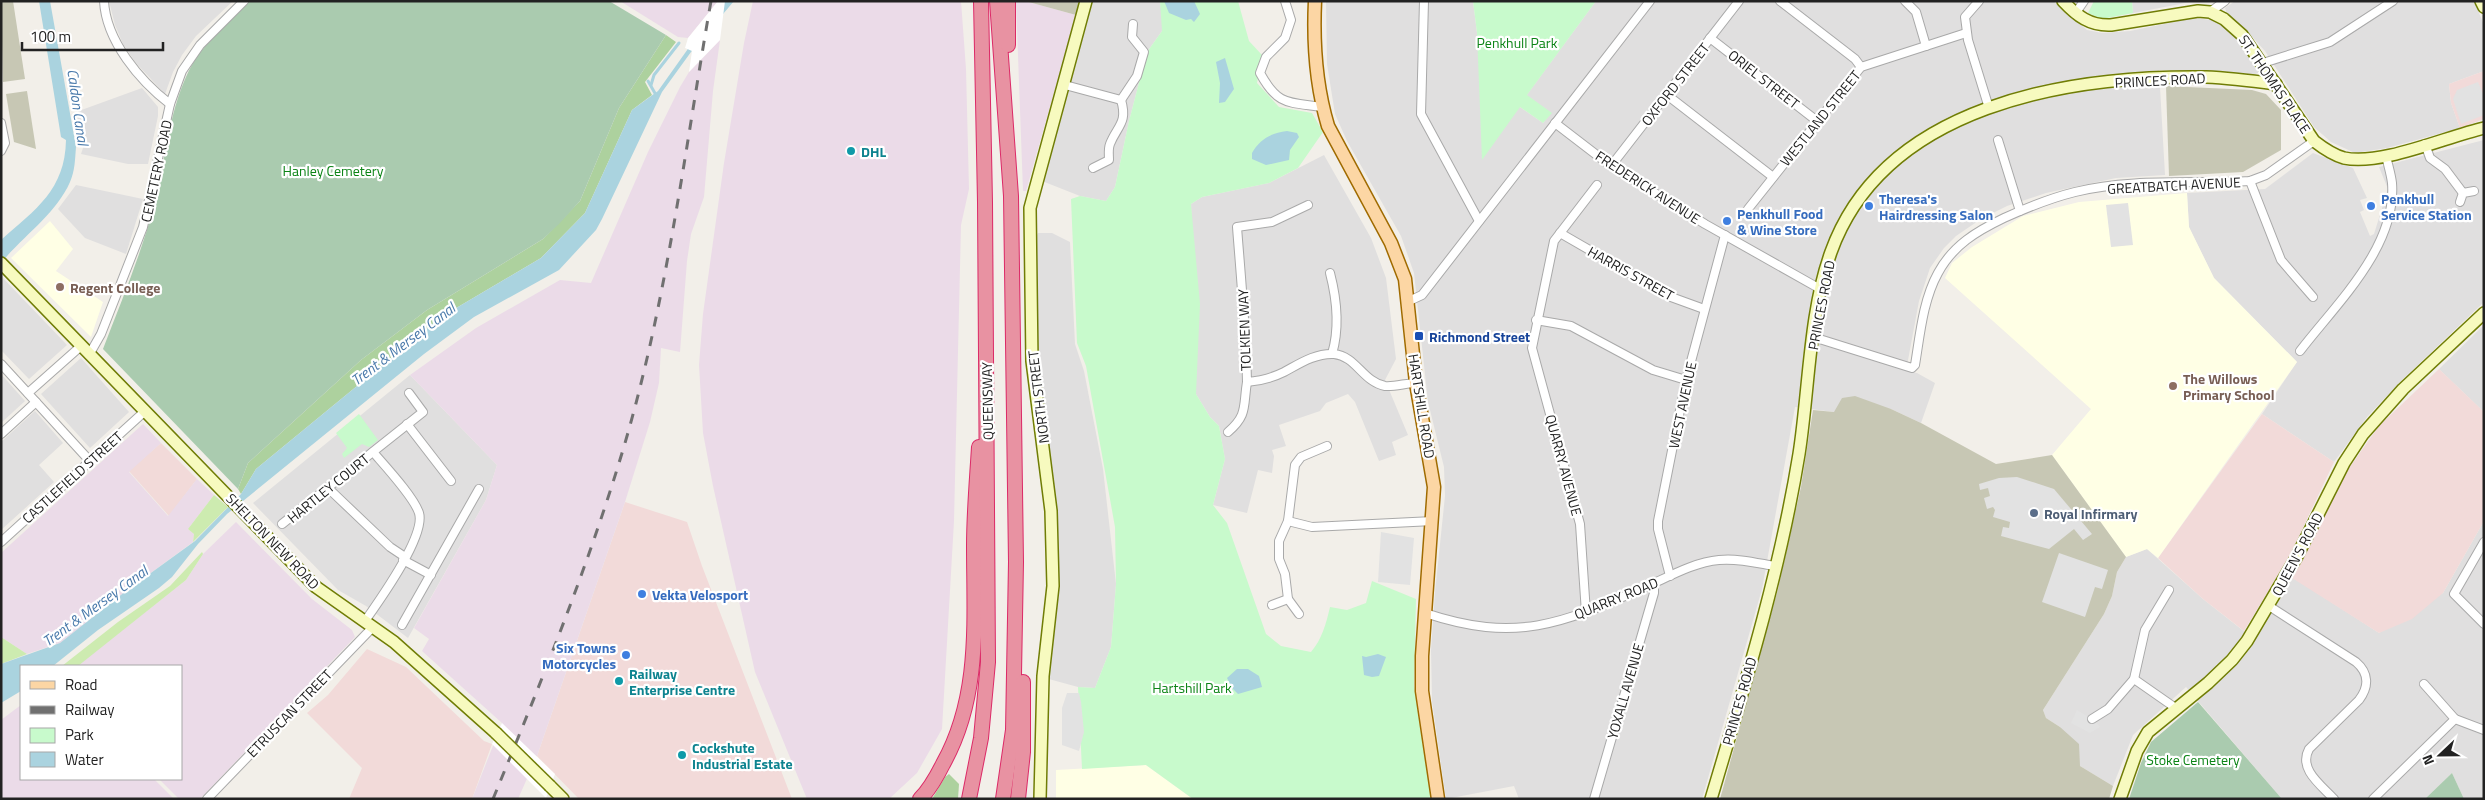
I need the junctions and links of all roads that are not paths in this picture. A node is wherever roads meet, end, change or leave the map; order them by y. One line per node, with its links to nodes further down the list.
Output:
1 (104, 1): 34 (street)
2 (244, 1): 34 (street, CEMETERY ROAD)
3 (972, 1): 54 (highway)
4 (980, 1): 54 (highway, QUEENSWAY)
5 (997, 1): 53 (highway, QUEENSWAY)
6 (1008, 1): 53 (highway)
7 (1086, 1): 31 (street, NORTH STREET)
8 (1285, 1): 35 (street)
9 (1314, 1): 35 (main road, HARTSHILL ROAD)
10 (1424, 1): 59 (street)
11 (1650, 1): 39 (street)
12 (1739, 1): 26 (street, OXFORD STREET)
13 (1780, 1): 29 (street)
14 (1905, 1): 27 (street)
15 (1979, 1): 25 (street)
16 (2063, 1): 23 (street)
17 (2084, 1): 23 (street)
18 (2225, 1): 22 (street)
19 (2393, 1): 28 (street)
20 (2481, 1): 21 (street)
21 (2484, 7)
22 (2210, 12): 23 (street); 28 (street, ST. THOMAS PLACE)
23 (2075, 14)
24 (1133, 24): 33 (street)
25 (1966, 33): 27 (street, WESTLAND STREET); 36 (street)
26 (1710, 38): 32 (street, OXFORD STREET); 37 (street, ORIEL STREET)
27 (1926, 46): 29 (street, WESTLAND STREET)
28 (2263, 64): 30 (street, ST. THOMAS PLACE)
29 (1861, 67): 37 (street, WESTLAND STREET)
30 (2276, 84): 36 (street, PRINCES ROAD); 42 (street, ST. THOMAS PLACE)
31 (1065, 85): 33 (street); 126 (street, NORTH STREET)
32 (1666, 95): 46 (street, OXFORD STREET); 48 (street)
33 (1121, 100): 47 (street)
34 (170, 104): 74 (street, CEMETERY ROAD)
35 (1322, 107): 66 (main road, HARTSHILL ROAD)
36 (1989, 108): 64 (street, PRINCES ROAD)
37 (1817, 121): 48 (street, WESTLAND STREET)
38 (1, 123): 44 (street)
39 (1555, 123): 46 (street, FREDERICK AVENUE); 59 (street)
40 (2484, 128): 43 (street, ST. THOMAS PLACE)
41 (1998, 140): 58 (street)
42 (2314, 141): 45 (street, ST. THOMAS PLACE); 49 (street, GREATBATCH AVENUE)
43 (2425, 144): 45 (street, ST. THOMAS PLACE); 52 (street)
44 (1, 151)
45 (2386, 156): 73 (street)
46 (1611, 166): 61 (street, FREDERICK AVENUE)
47 (1093, 168)
48 (1773, 177): 57 (street, WESTLAND STREET)
49 (2250, 181): 58 (street, GREATBATCH AVENUE); 65 (street)
50 (1596, 185): 60 (street)
51 (2474, 191): 52 (street)
52 (2463, 192): 55 (street)
53 (1011, 196): 99 (highway, QUEENSWAY)
54 (985, 202): 68 (highway, QUEENSWAY)
55 (2460, 202)
56 (1308, 206): 78 (street, TOLKIEN WAY)
57 (1748, 209)
58 (2020, 211): 71 (street, GREATBATCH AVENUE)
59 (1479, 221): 66 (street)
60 (1560, 233): 67 (street, HARRIS STREET); 70 (street)
61 (1725, 235): 64 (street, FREDERICK AVENUE); 67 (street, WEST AVENUE)
62 (3, 265): 72 (street, SHELTON NEW ROAD)
63 (1330, 273): 75 (street)
64 (1822, 290): 71 (street, PRINCES ROAD)
65 (2313, 297)
66 (1409, 301): 79 (main road, HARTSHILL ROAD)
67 (1704, 308): 77 (street, WEST AVENUE)
68 (986, 311): 122 (highway); 123 (highway, QUEENSWAY)
69 (2484, 313): 107 (street, QUEEN'S ROAD)
70 (1536, 320): 77 (street); 108 (street, QUARRY AVENUE)
71 (1813, 337): 100 (street, PRINCES ROAD)
72 (81, 346): 74 (street, SHELTON NEW ROAD); 80 (street)
73 (2300, 351)
74 (89, 354): 83 (street, SHELTON NEW ROAD)
75 (1332, 354): 78 (street, TOLKIEN WAY); 79 (street)
76 (1, 364): 80 (street)
77 (1686, 380): 102 (street, WEST AVENUE)
78 (1246, 382): 85 (street)
79 (1416, 382): 94 (main road, HARTSHILL ROAD)
80 (28, 393): 82 (street)
81 (409, 393): 84 (street, HARTLEY COURT)
82 (36, 402): 86 (street); 89 (street)
83 (144, 412): 89 (street, CASTLEFIELD STREET); 111 (street, SHELTON NEW ROAD)
84 (407, 424): 88 (street, HARTLEY COURT); 90 (street)
85 (1228, 432)
86 (1, 434)
87 (1327, 446): 93 (street)
88 (373, 452): 91 (street, HARTLEY COURT); 98 (street, ETRUSCAN STREET)
89 (89, 460): 96 (street, CASTLEFIELD STREET)
90 (451, 481)
91 (328, 488): 95 (street, HARTLEY COURT); 98 (street)
92 (479, 489): 101 (street)
93 (1288, 521): 94 (street); 105 (street)
94 (1433, 521): 110 (main road, HARTSHILL ROAD)
95 (282, 524)
96 (1, 542)
97 (2484, 542): 112 (street)
98 (404, 559): 101 (street); 111 (street, ETRUSCAN STREET)
99 (1016, 562): 124 (highway, QUEENSWAY); 125 (highway)
100 (1775, 566): 102 (street, QUARRY ROAD); 129 (street, PRINCES ROAD)
101 (431, 575): 113 (street)
102 (1670, 576): 103 (street, QUARRY ROAD)
103 (1654, 583): 108 (street, QUARRY ROAD); 128 (street, YOXALL AVENUE)
104 (2169, 590): 114 (street)
105 (1288, 599): 106 (street); 109 (street)
106 (1272, 605)
107 (2269, 606): 116 (street, QUEEN'S ROAD); 131 (street)
108 (1586, 613): 110 (street, QUARRY ROAD)
109 (1299, 614)
110 (1426, 614): 127 (main road, HARTSHILL ROAD)
111 (369, 624): 120 (street, ETRUSCAN STREET); 121 (street, SHELTON NEW ROAD, bridge)
112 (2484, 624)
113 (402, 625)
114 (2134, 679): 116 (street); 117 (street)
115 (2424, 684): 118 (street)
116 (2177, 709): 130 (street, QUEEN'S ROAD)
117 (2092, 719)
118 (2455, 719): 119 (street); 132 (street)
119 (2484, 730)
120 (206, 799)
121 (562, 799)
122 (920, 799)
123 (969, 799)
124 (1003, 799)
125 (1018, 799)
126 (1040, 799)
127 (1438, 799)
128 (1594, 799)
129 (1711, 799)
130 (2120, 799)
131 (2334, 799)
132 (2374, 799)

